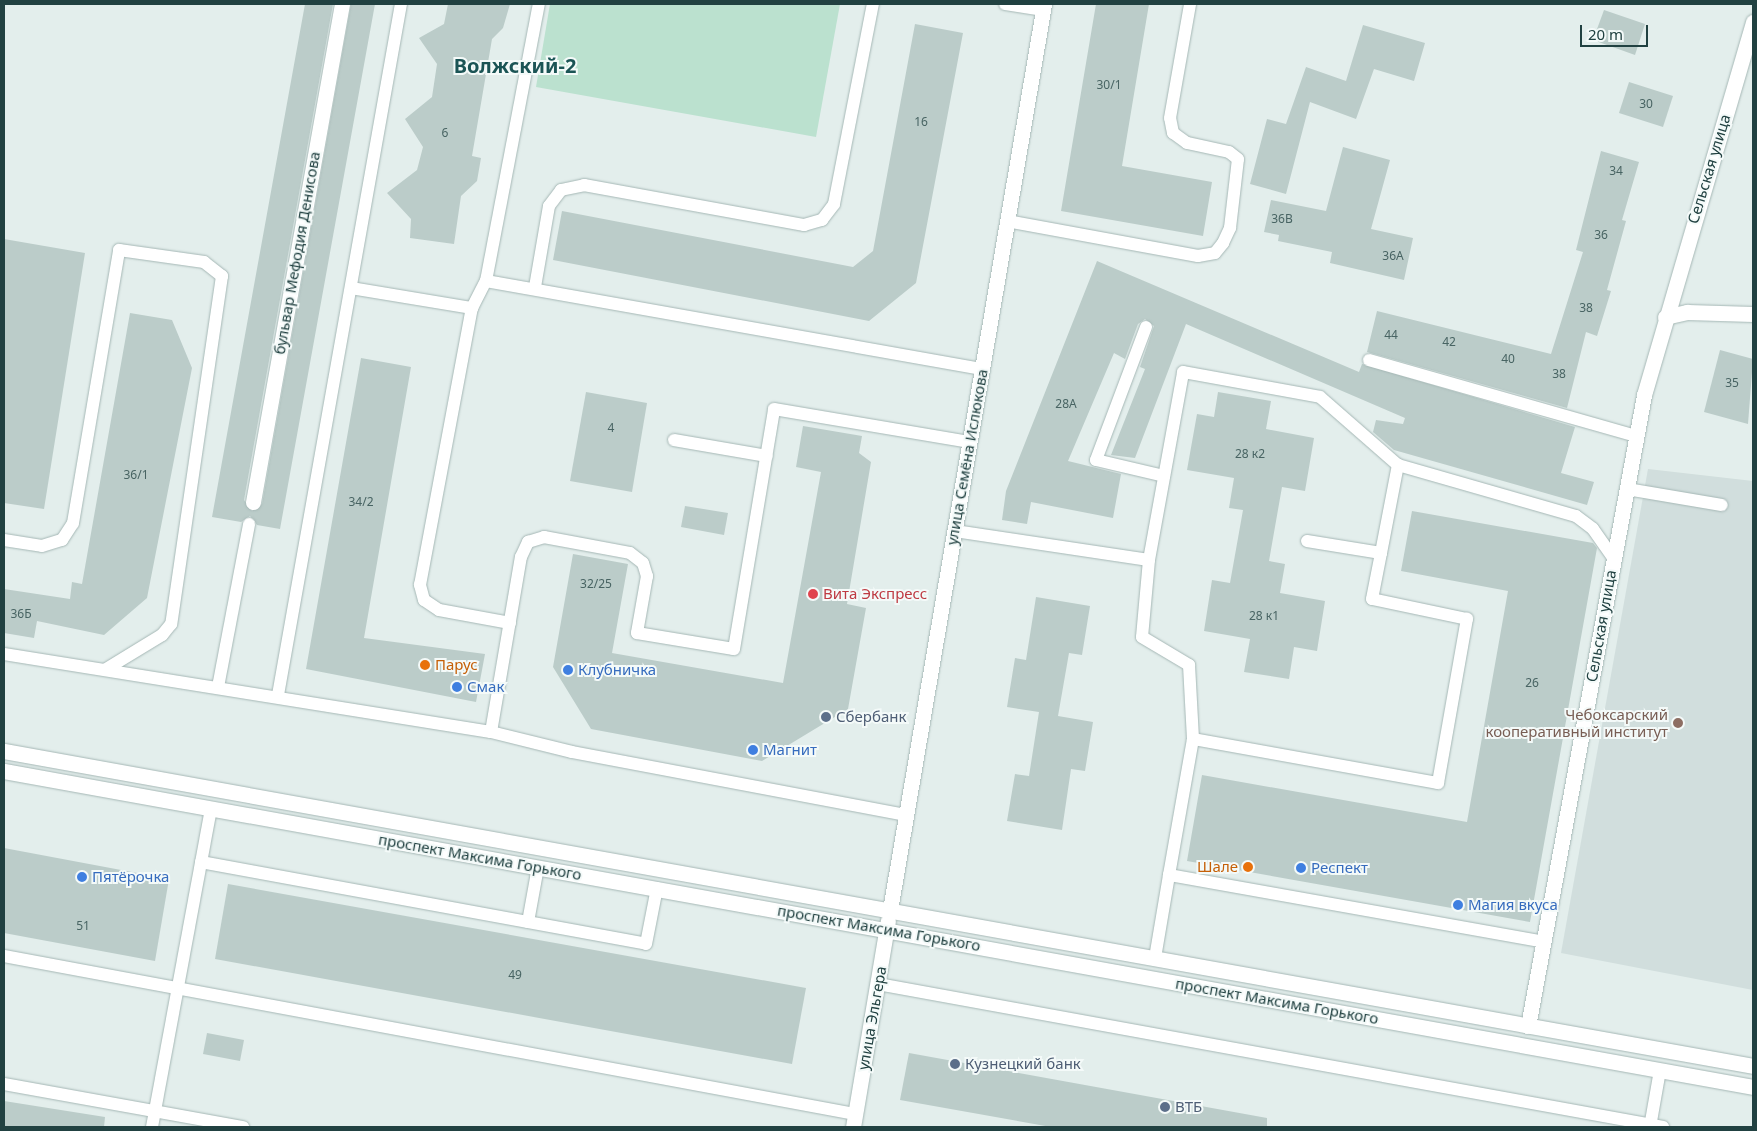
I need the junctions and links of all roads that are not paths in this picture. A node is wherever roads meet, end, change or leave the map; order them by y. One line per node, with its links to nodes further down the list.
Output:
1 (342, 4): 26 (main road, бульвар Мефодия Денисова)
2 (402, 4): 12 (lane)
3 (539, 4): 10 (lane)
4 (873, 4): 11 (lane)
5 (1005, 4): 7 (lane)
6 (1190, 4): 9 (lane)
7 (1043, 7): 9 (main road, улица Семёна Ислюкова)
8 (1753, 22): 15 (main road, Сельская улица)
9 (1007, 221): 18 (main road, улица Семёна Ислюкова)
10 (486, 281): 11 (lane); 13 (lane)
11 (535, 287): 18 (lane)
12 (351, 288): 13 (lane); 39 (lane)
13 (472, 308): 35 (lane)
14 (1753, 314): 15 (main road)
15 (1665, 317): 19 (main road, Сельская улица)
16 (1146, 327): 24 (lane)
17 (1370, 360): 19 (lane)
18 (982, 369): 21 (main road, улица Семёна Ислюкова)
19 (1636, 436): 25 (main road, Сельская улица)
20 (674, 440): 22 (lane)
21 (970, 442): 22 (lane); 29 (main road, улица Семёна Ислюкова)
22 (767, 456): 35 (lane)
23 (1398, 465): 24 (lane); 32 (lane); 33 (lane)
24 (1164, 476): 34 (lane)
25 (1627, 489): 27 (lane); 33 (main road, Сельская улица)
26 (253, 502)
27 (1722, 505)
28 (250, 524): 38 (lane)
29 (955, 530): 34 (lane); 46 (main road, улица Семёна Ислюкова)
30 (4, 540): 37 (lane)
31 (1307, 540): 32 (lane)
32 (1381, 553): 41 (lane)
33 (1614, 559): 54 (main road, Сельская улица)
34 (1149, 560): 41 (lane)
35 (510, 623): 40 (lane)
36 (4, 654): 37 (lane)
37 (106, 670): 38 (lane)
38 (218, 687): 39 (lane)
39 (278, 695): 40 (lane)
40 (491, 732): 46 (lane)
41 (1193, 739): 49 (lane)
42 (4, 751): 44 (main road, проспект Максима Горького)
43 (4, 771): 45 (main road, проспект Максима Горького)
44 (214, 788): 45 (main road); 51 (main road, проспект Максима Горького)
45 (211, 808): 47 (lane); 48 (main road, проспект Максима Горького)
46 (907, 815): 51 (main road, улица Семёна Ислюкова)
47 (201, 862): 52 (lane); 58 (lane)
48 (538, 867): 50 (main road, проспект Максима Горького); 52 (lane)
49 (1169, 875): 54 (lane); 56 (lane)
50 (657, 888): 52 (lane); 53 (main road, проспект Максима Горького)
51 (890, 910): 53 (main road, улица Эльгера); 56 (main road, проспект Максима Горького)
52 (528, 922)
53 (887, 929): 57 (main road, улица Эльгера); 60 (main road, проспект Максима Горького)
54 (1544, 942): 59 (main road, Сельская улица)
55 (4, 956): 58 (lane)
56 (1155, 958): 59 (main road, проспект Максима Горького)
57 (878, 984): 67 (main road, улица Эльгера); 68 (lane)
58 (178, 989): 66 (lane); 67 (lane)
59 (1528, 1026): 60 (main road, Сельская улица); 61 (main road, проспект Максима Горького)
60 (1525, 1046): 63 (main road, проспект Максима Горького)
61 (1663, 1050): 62 (main road, проспект Максима Горького); 63 (main road)
62 (1753, 1066)
63 (1660, 1070): 65 (main road, проспект Максима Горького); 68 (lane)
64 (4, 1084): 66 (lane)
65 (1753, 1087)
66 (155, 1112): 69 (lane); 70 (lane)
67 (854, 1120)
68 (1655, 1126)
69 (152, 1127)
70 (243, 1127)

